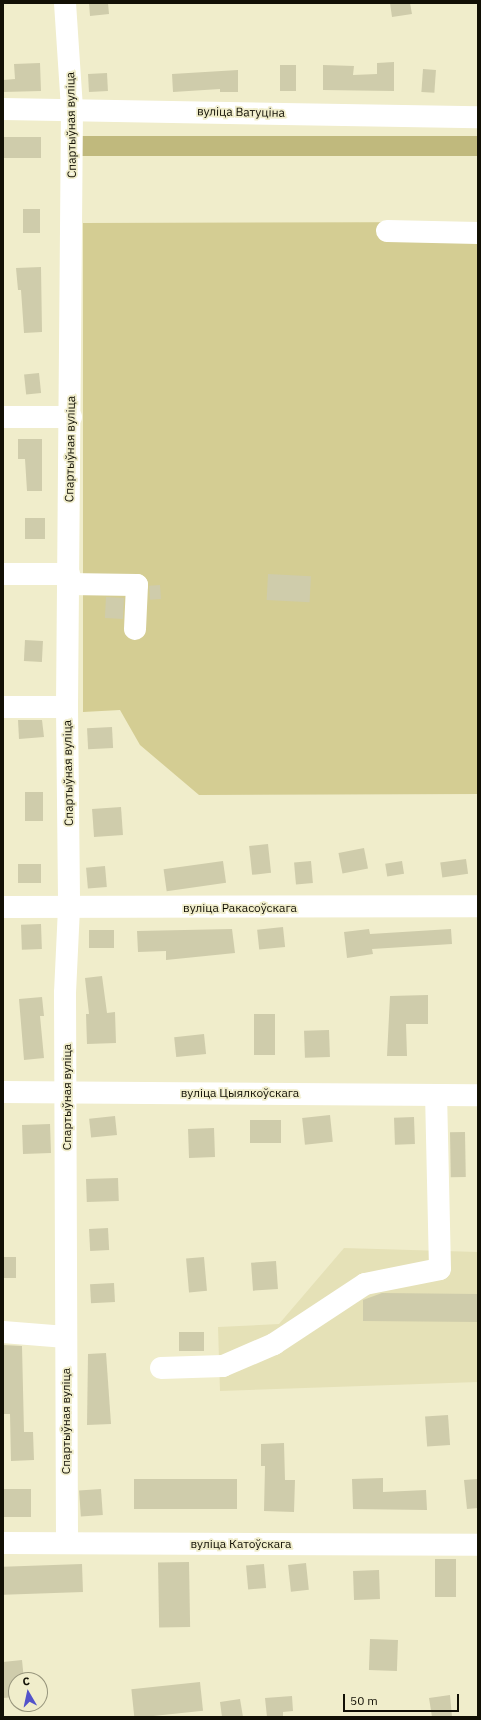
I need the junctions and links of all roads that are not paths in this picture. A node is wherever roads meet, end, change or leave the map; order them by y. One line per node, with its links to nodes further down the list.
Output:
1 (65, 3): 3 (street, Спартыўная вуліца)
2 (3, 109): 3 (street, вуліца Ватуціна)
3 (72, 109): 4 (street, вуліца Ватуціна); 8 (street, Спартыўная вуліца)
4 (478, 117)
5 (387, 230): 6 (street)
6 (478, 233)
7 (3, 417): 8 (street)
8 (71, 417): 10 (street, Спартыўная вуліца)
9 (3, 574): 10 (street)
10 (68, 579): 11 (street); 13 (street, Спартыўная вуліца)
11 (136, 629)
12 (3, 707): 13 (street)
13 (66, 707): 16 (street, Спартыўная вуліца)
14 (478, 906): 16 (street, вуліца Ракасоўскага)
15 (3, 908): 16 (street, вуліца Ракасоўскага)
16 (69, 908): 18 (street, Спартыўная вуліца)
17 (3, 1092): 18 (street, вуліца Цыялкоўскага)
18 (67, 1092): 19 (street, вуліца Цыялкоўскага); 22 (street, Спартыўная вуліца)
19 (436, 1095): 20 (street, вуліца Цыялкоўскага); 23 (street)
20 (478, 1095)
21 (3, 1332): 22 (street)
22 (66, 1337): 25 (street, Спартыўная вуліца)
23 (161, 1368)
24 (3, 1543): 25 (street, вуліца Катоўскага)
25 (67, 1543): 26 (street, вуліца Катоўскага)
26 (478, 1545)

